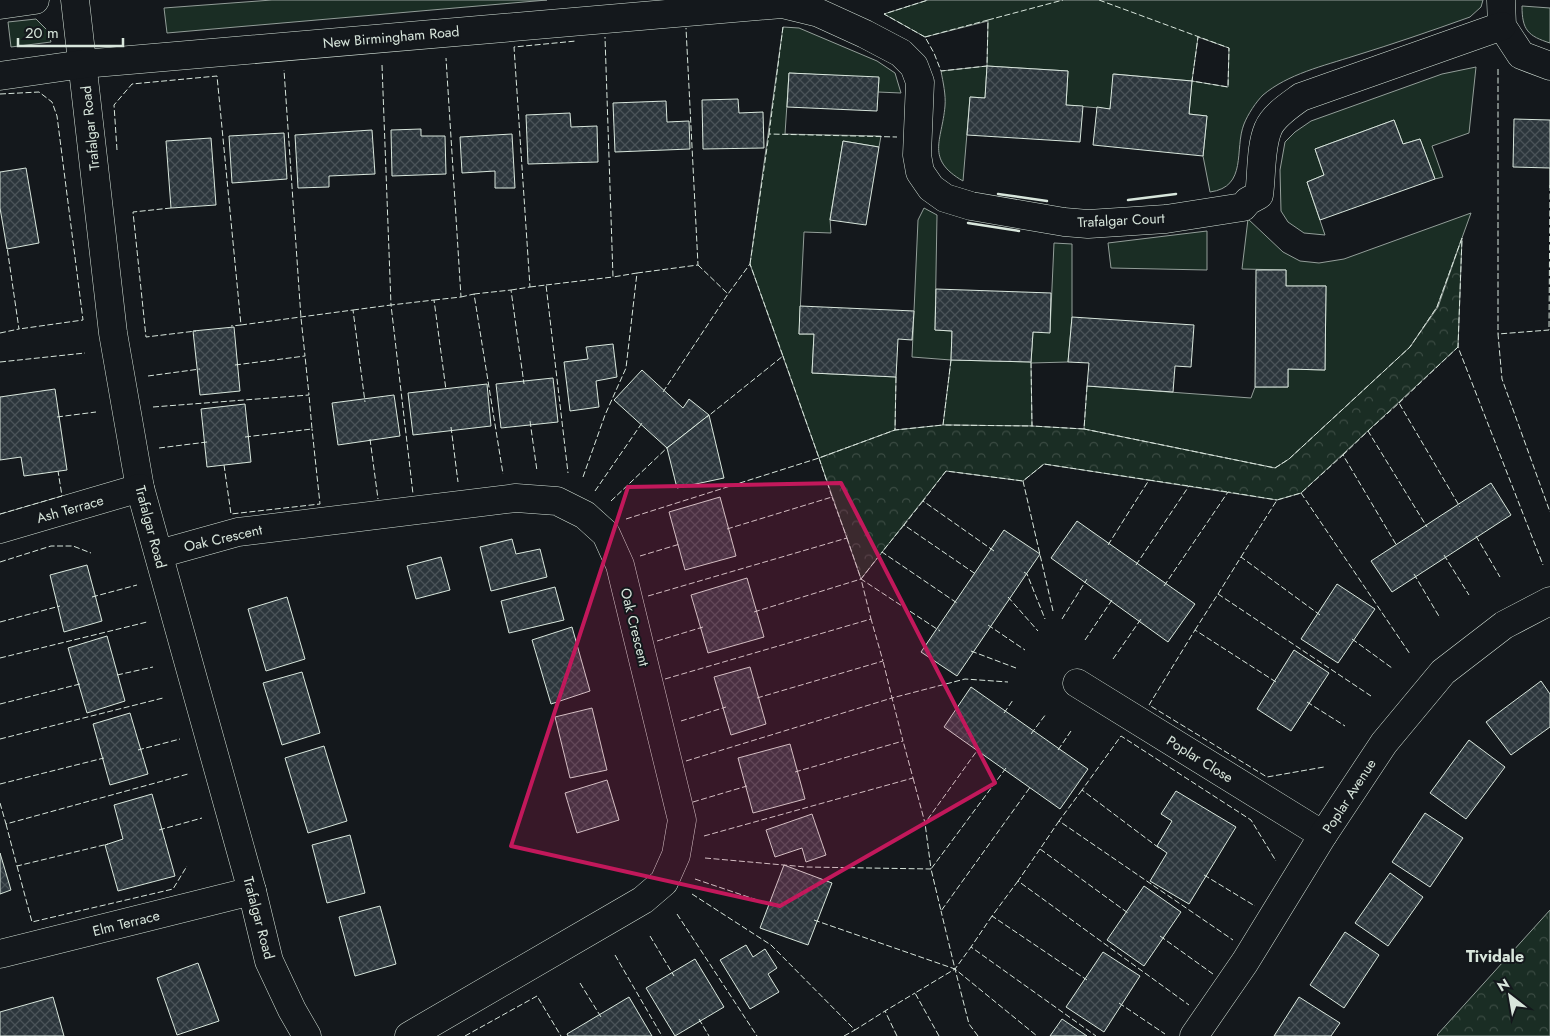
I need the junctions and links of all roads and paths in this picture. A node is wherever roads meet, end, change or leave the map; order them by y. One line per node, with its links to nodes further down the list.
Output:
1 (36, 0): 4 (main road)
2 (75, 0): 6 (main road, Trafalgar Road)
3 (782, 4): 5 (main road, Trafalgar Court); 6 (main road, New Birmingham Road)
4 (0, 5)
5 (1502, 13): 7 (main road)
6 (83, 64): 8 (main road, New Birmingham Road); 9 (main road, Trafalgar Road)
7 (1550, 66)
8 (0, 76)
9 (140, 488): 10 (main road, Ash Terrace); 11 (main road, Trafalgar Road)
10 (0, 529)
11 (159, 554): 15 (main road, Trafalgar Road); 18 (main road, Oak Crescent)
12 (1550, 601): 14 (main road, Poplar Avenue)
13 (1077, 683): 14 (main road, Poplar Close)
14 (1323, 836): 19 (main road, Poplar Avenue)
15 (252, 891): 16 (main road, Elm Terrace); 17 (main road, Trafalgar Road)
16 (0, 954)
17 (307, 1036)
18 (409, 1036)
19 (1194, 1036)

